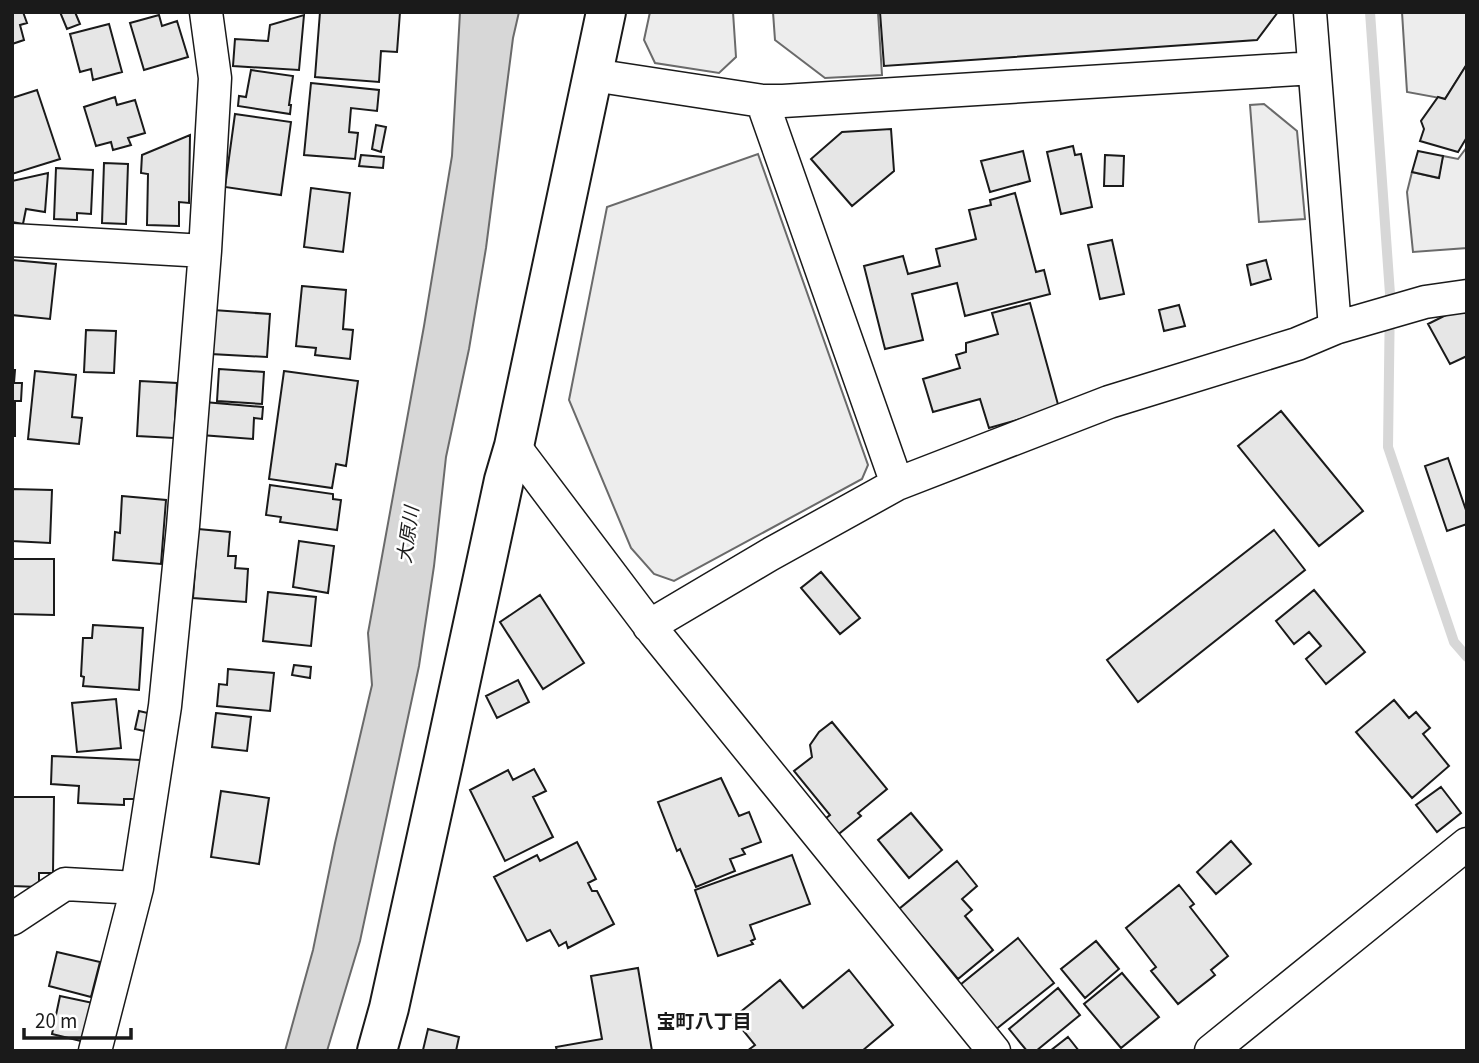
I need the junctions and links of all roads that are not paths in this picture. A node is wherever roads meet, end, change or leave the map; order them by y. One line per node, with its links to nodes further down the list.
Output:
1 (206, 12): 8 (street)
2 (606, 12): 5 (street)
3 (1310, 12): 4 (street)
4 (1314, 68): 6 (street); 10 (street)
5 (593, 75): 6 (street); 11 (street)
6 (762, 101): 12 (street)
7 (12, 240): 8 (street)
8 (205, 251): 15 (street)
9 (1467, 296): 10 (street)
10 (1335, 328): 12 (street)
11 (514, 446): 13 (street); 18 (street)
12 (897, 484): 13 (street)
13 (649, 626): 19 (street)
14 (1467, 844): 20 (street)
15 (137, 888): 16 (street); 17 (street)
16 (12, 919)
17 (95, 1051)
18 (377, 1051)
19 (994, 1051)
20 (1211, 1051)

